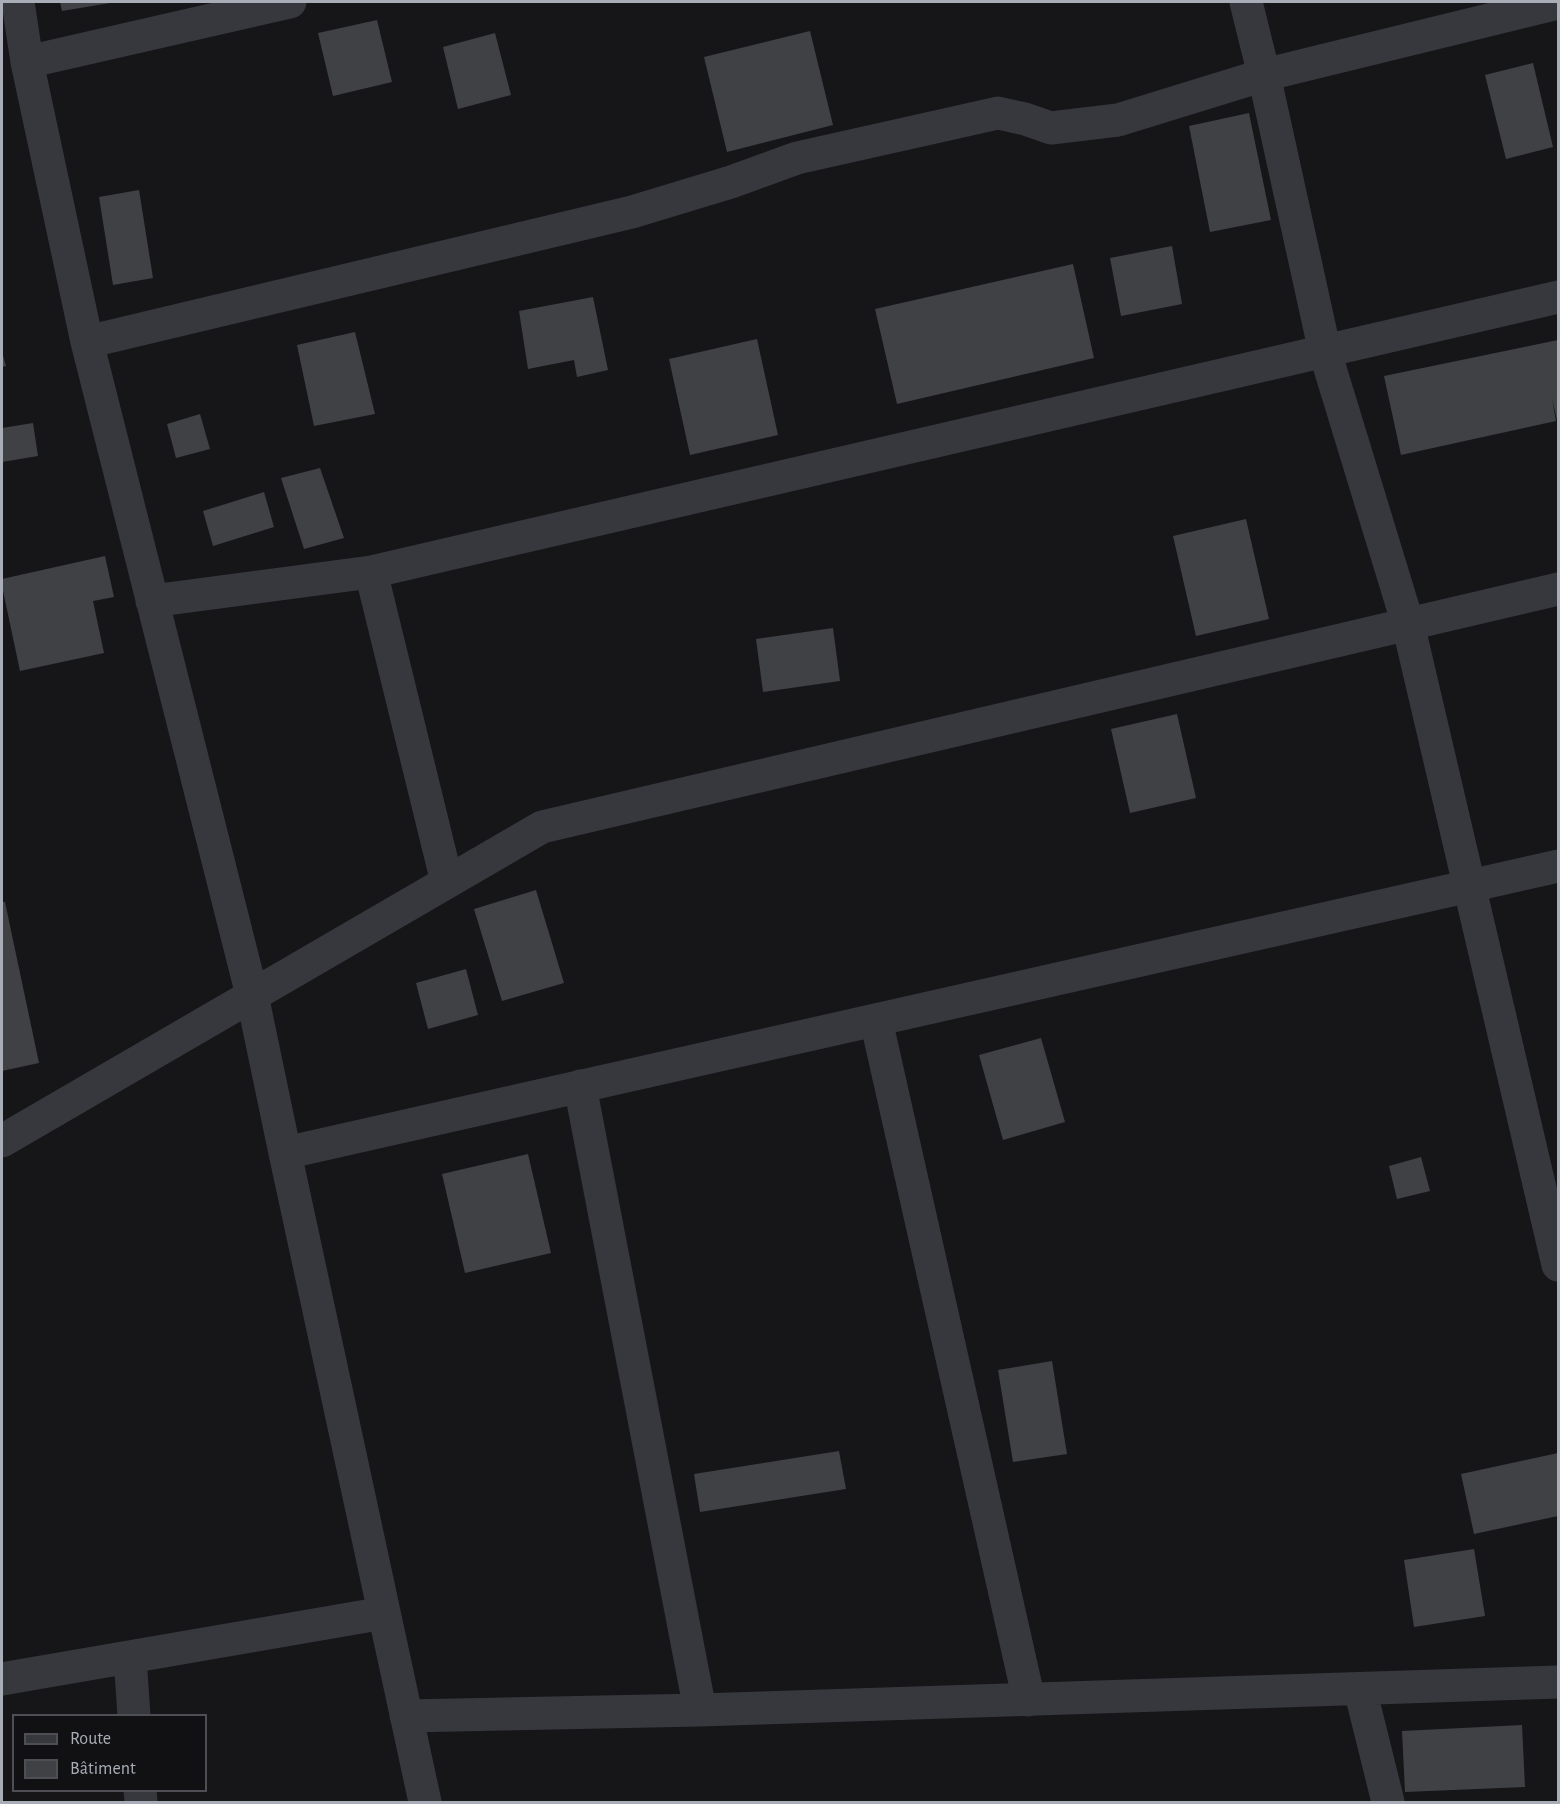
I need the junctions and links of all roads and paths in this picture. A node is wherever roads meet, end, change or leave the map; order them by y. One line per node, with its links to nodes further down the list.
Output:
1 (18, 2): 5 (street)
2 (290, 2): 5 (street)
3 (1246, 2): 6 (street)
4 (1558, 3): 6 (street)
5 (27, 62): 8 (street)
6 (1264, 75): 8 (street); 9 (street)
7 (1558, 297): 9 (street)
8 (87, 342): 12 (street)
9 (1324, 352): 10 (street); 13 (street)
10 (371, 572): 12 (street); 15 (street)
11 (1558, 588): 13 (street)
12 (152, 601): 17 (street)
13 (1408, 624): 15 (street); 16 (street)
14 (1558, 866): 16 (street)
15 (447, 882): 17 (street)
16 (1470, 886): 18 (street); 22 (street)
17 (252, 995): 20 (street); 21 (street)
18 (876, 1020): 19 (street); 29 (street)
19 (580, 1086): 21 (street); 30 (street)
20 (2, 1140)
21 (285, 1153): 24 (street)
22 (1548, 1172): 23 (street)
23 (1558, 1265)
24 (384, 1612): 25 (street); 32 (street)
25 (130, 1657): 26 (street); 31 (street)
26 (2, 1679)
27 (1558, 1682): 28 (street)
28 (1360, 1689): 29 (street); 34 (street)
29 (1029, 1700): 30 (street)
30 (700, 1710): 32 (street)
31 (134, 1714)
32 (406, 1716): 33 (street)
33 (425, 1803)
34 (1388, 1803)

